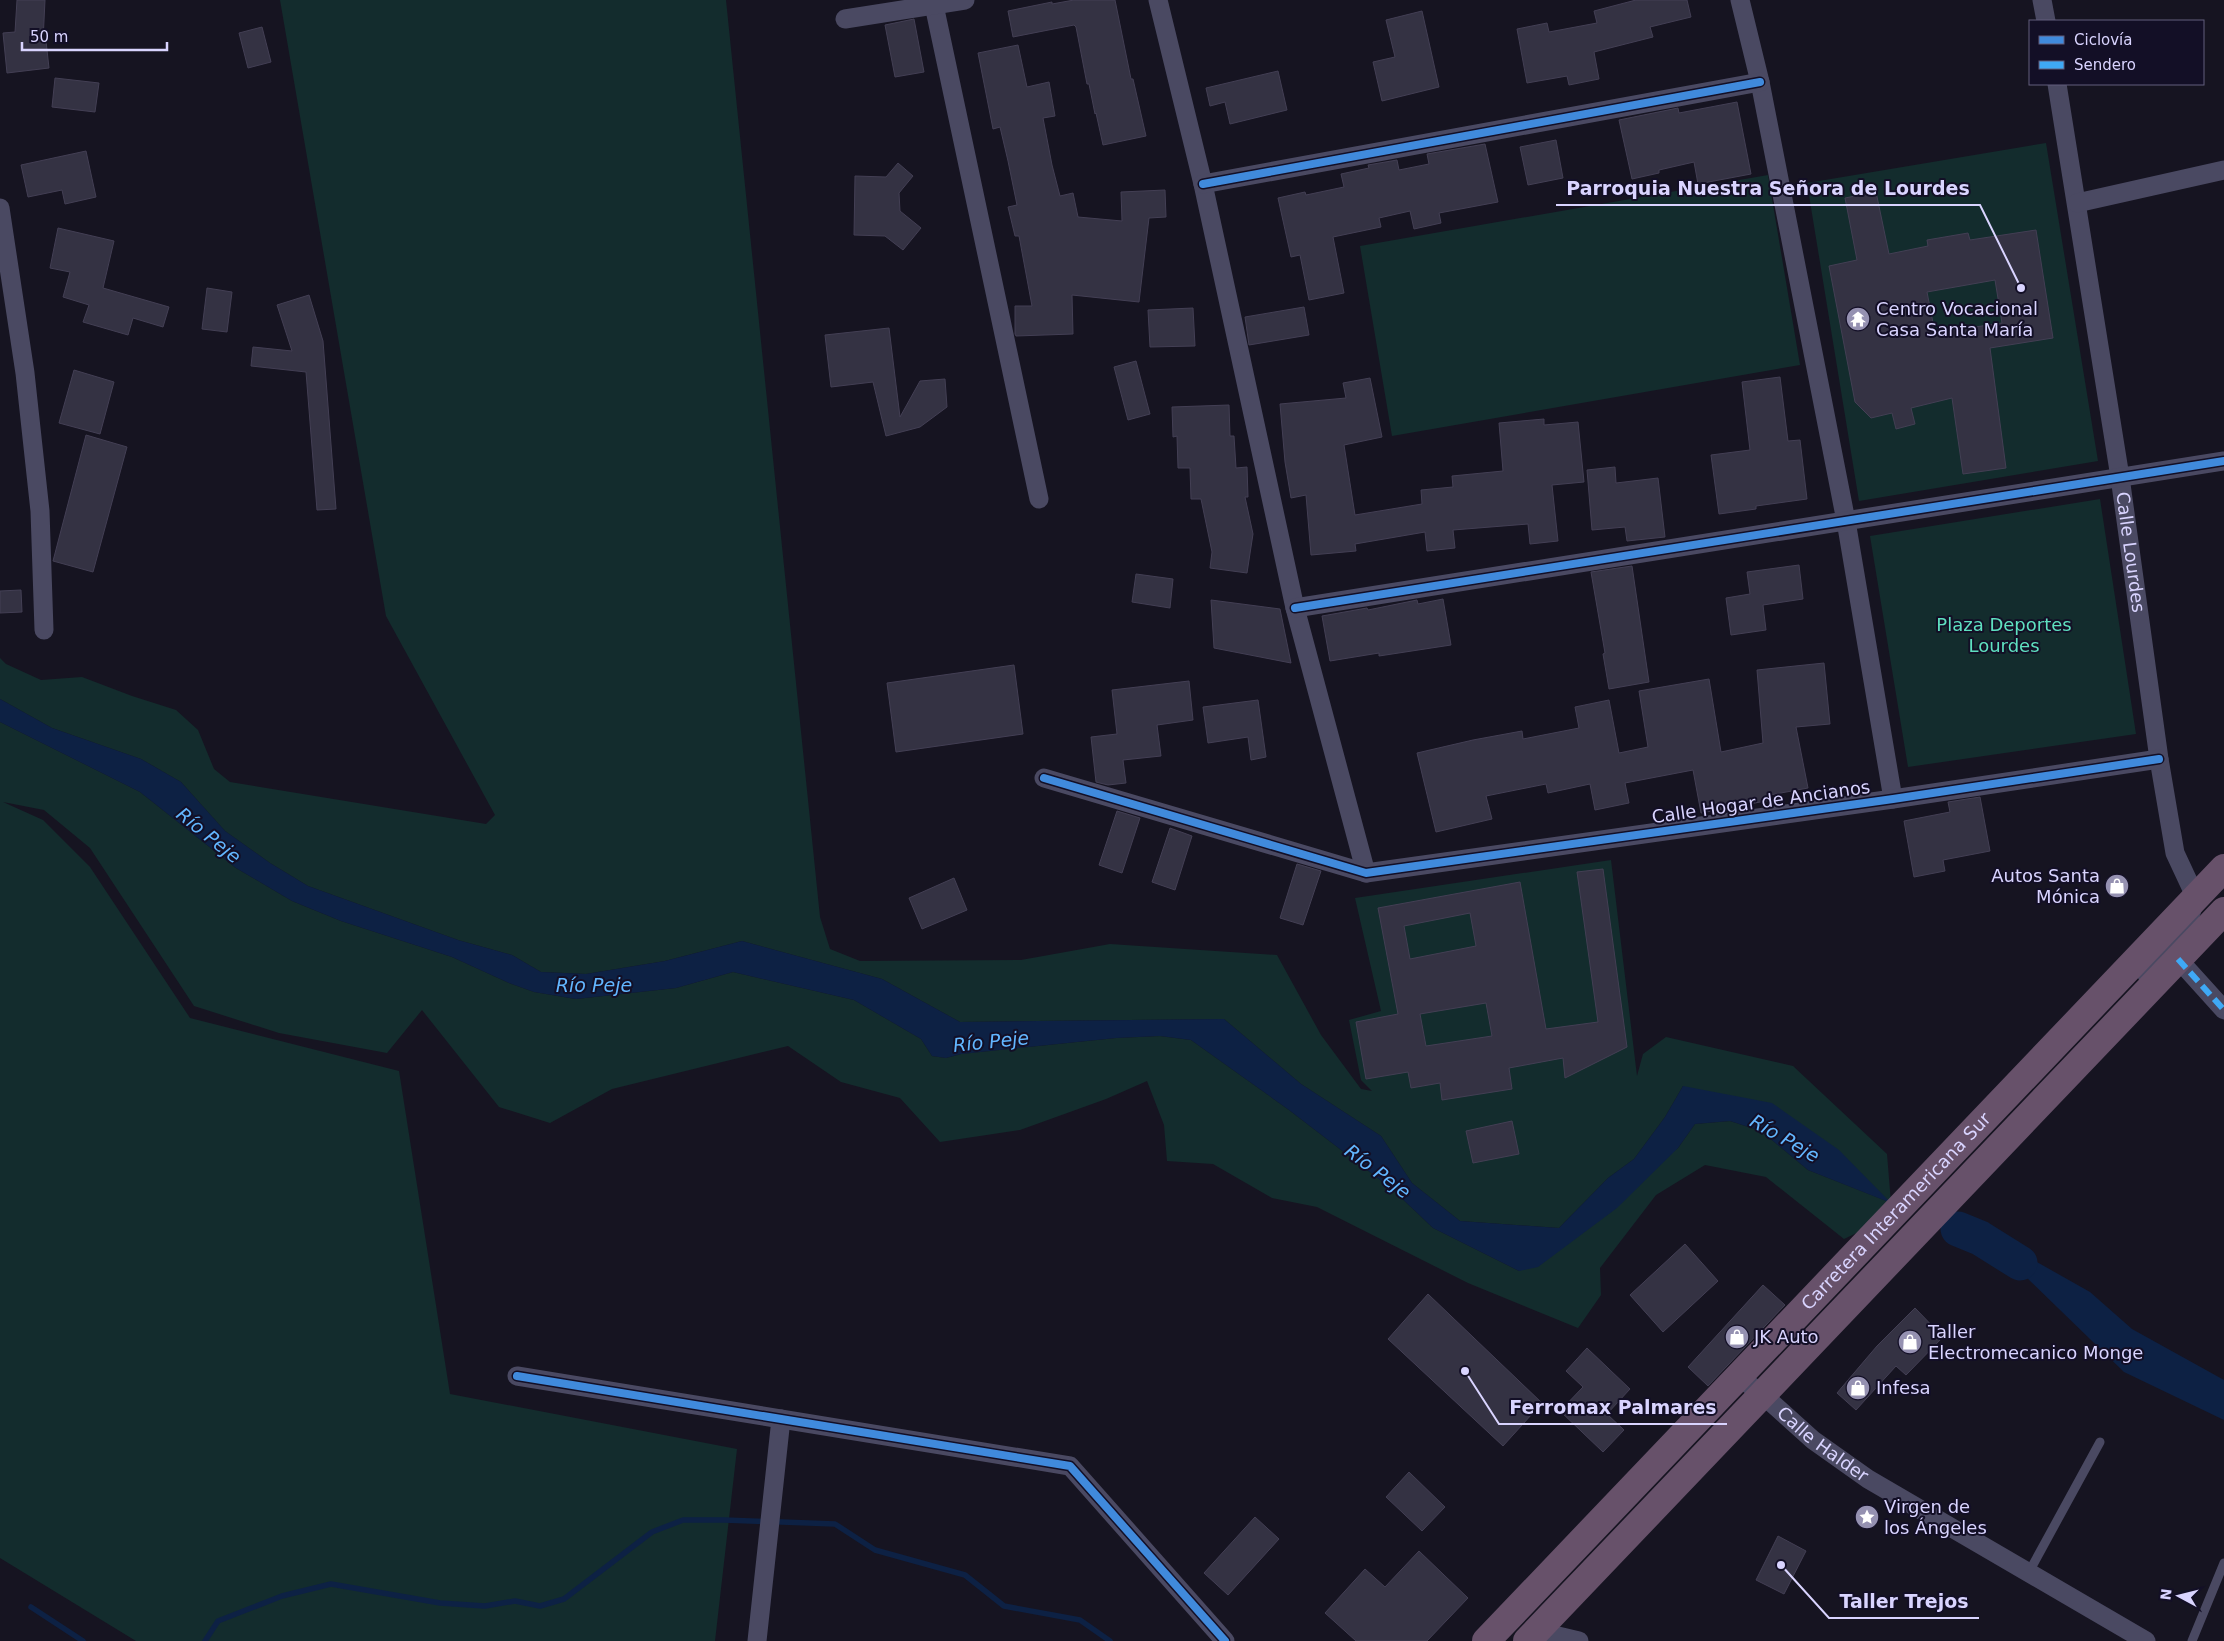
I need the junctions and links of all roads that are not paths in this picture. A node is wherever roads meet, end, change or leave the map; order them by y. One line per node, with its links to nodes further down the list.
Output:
1 (965, 0): 5 (street)
2 (1158, 0): 11 (street)
3 (1740, 0): 8 (street)
4 (2042, 0): 7 (street)
5 (934, 5): 6 (street); 16 (street)
6 (844, 19)
7 (2046, 20)
8 (1760, 82): 11 (street); 17 (street)
9 (2056, 85): 12 (street, Calle Lourdes)
10 (2224, 170): 12 (street)
11 (1203, 184): 18 (street)
12 (2076, 203): 15 (street, Calle Lourdes)
13 (0, 208): 19 (street)
14 (2224, 461): 15 (street)
15 (2120, 477): 17 (street); 20 (street, Calle Lourdes)
16 (1039, 498)
17 (1846, 521): 18 (street); 22 (street)
18 (1294, 608): 24 (street)
19 (44, 630)
20 (2159, 759): 22 (street, Calle Hogar de Ancianos); 26 (street, Calle Lourdes)
21 (1044, 778): 24 (street)
22 (1893, 799): 24 (street, Calle Hogar de Ancianos)
23 (2224, 868): 26 (highway, Carretera Interamericana Sur)
24 (1366, 873)
25 (2224, 889): 26 (street)
26 (2196, 898): 29 (street); 32 (highway, Carretera Interamericana Sur)
27 (2224, 911): 28 (highway, Carretera Interamericana Sur)
28 (2178, 959): 29 (highway, Carretera Interamericana Sur); 30 (street)
29 (2138, 1002): 33 (highway, Carretera Interamericana Sur)
30 (2224, 1010)
31 (517, 1376): 34 (street)
32 (1738, 1376): 33 (street, Calle Halder); 41 (highway, Carretera Interamericana Sur)
33 (1764, 1395): 37 (street, Calle Halder); 38 (highway, Carretera Interamericana Sur)
34 (781, 1419): 39 (street); 40 (street)
35 (2100, 1442): 37 (lane)
36 (2224, 1564): 44 (lane)
37 (2029, 1572): 43 (street, Calle Halder)
38 (1532, 1636): 42 (street)
39 (757, 1641)
40 (1225, 1641)
41 (1486, 1641)
42 (1579, 1641)
43 (2146, 1641)
44 (2192, 1641)

